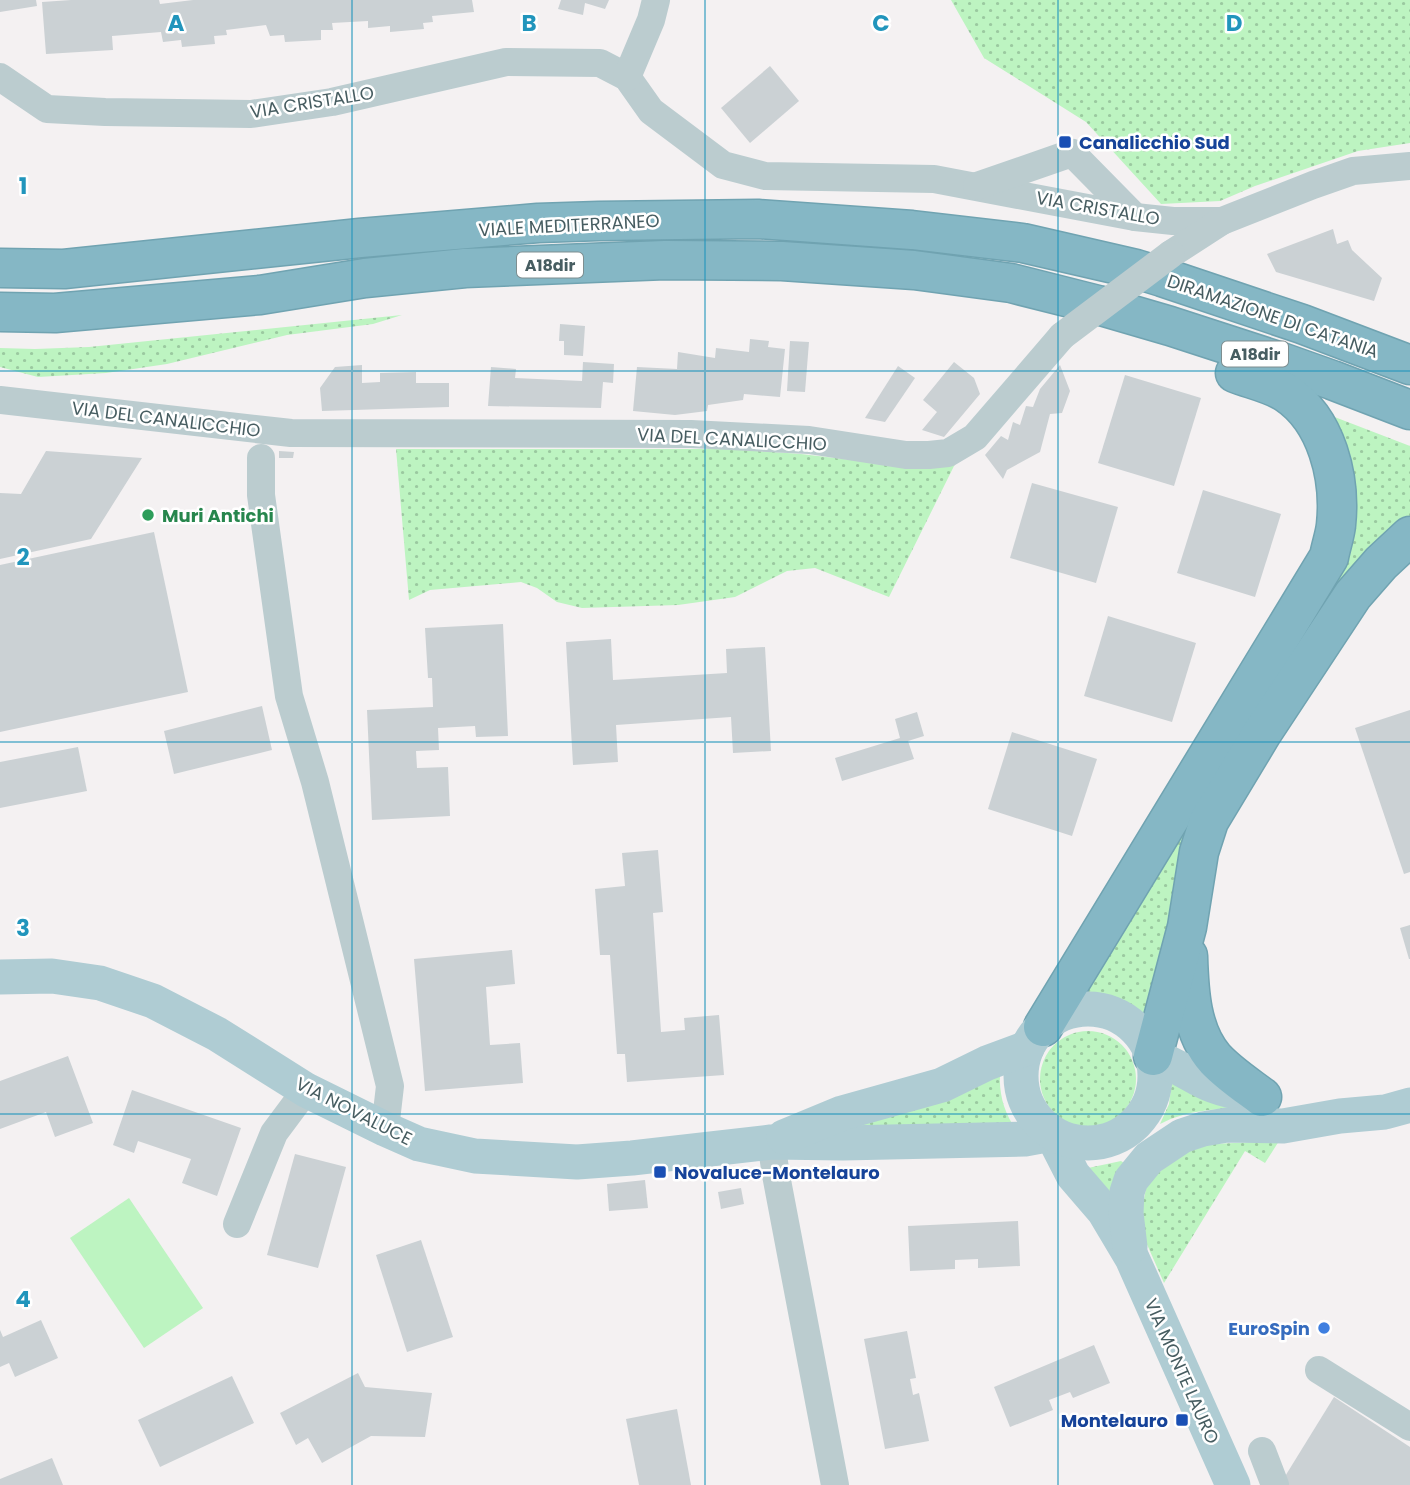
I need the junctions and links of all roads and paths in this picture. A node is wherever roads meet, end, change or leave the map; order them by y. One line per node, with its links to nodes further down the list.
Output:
1 (656, 0): 2 (street)
2 (627, 76): 3 (street, VIA CRISTALLO); 5 (street, VIA CRISTALLO)
3 (0, 78)
4 (1410, 166): 7 (street, VIA DEL CANALICCHIO)
5 (975, 187): 6 (street, VIA CRISTALLO); 6 (street)
6 (1135, 217): 7 (street, VIA CRISTALLO)
7 (1222, 221): 13 (street, VIA DEL CANALICCHIO, bridge)
8 (665, 260): 11 (highway, A18dir); 14 (highway, A18dir); 19 (highway)
9 (0, 268): 10 (highway, VIALE MEDITERRANEO / A18dir)
10 (1136, 269): 12 (highway, DIRAMAZIONE DI CATANIA / A18dir)
11 (0, 312)
12 (1410, 365)
13 (0, 400)
14 (1410, 410)
15 (261, 458): 25 (street)
16 (1410, 536): 17 (highway)
17 (1187, 927): 20 (highway); 22 (highway)
18 (0, 977): 21 (main road, VIA NOVALUCE)
19 (1035, 1037): 20 (main road); 26 (main road); 27 (main road)
20 (1153, 1056): 22 (main road); 26 (main road)
21 (306, 1090): 25 (main road, VIA NOVALUCE); 28 (street)
22 (1262, 1097): 24 (main road)
23 (1410, 1105): 24 (main road)
24 (1340, 1116): 29 (main road)
25 (385, 1129): 27 (main road, VIA NOVALUCE)
26 (1052, 1133): 27 (main road); 29 (main road)
27 (771, 1142): 33 (street)
28 (237, 1224)
29 (1132, 1258): 34 (main road, VIA MONTE LAURO)
30 (1320, 1370): 31 (street)
31 (1410, 1427)
32 (1262, 1451): 35 (street)
33 (835, 1485)
34 (1233, 1485)
35 (1275, 1485)

